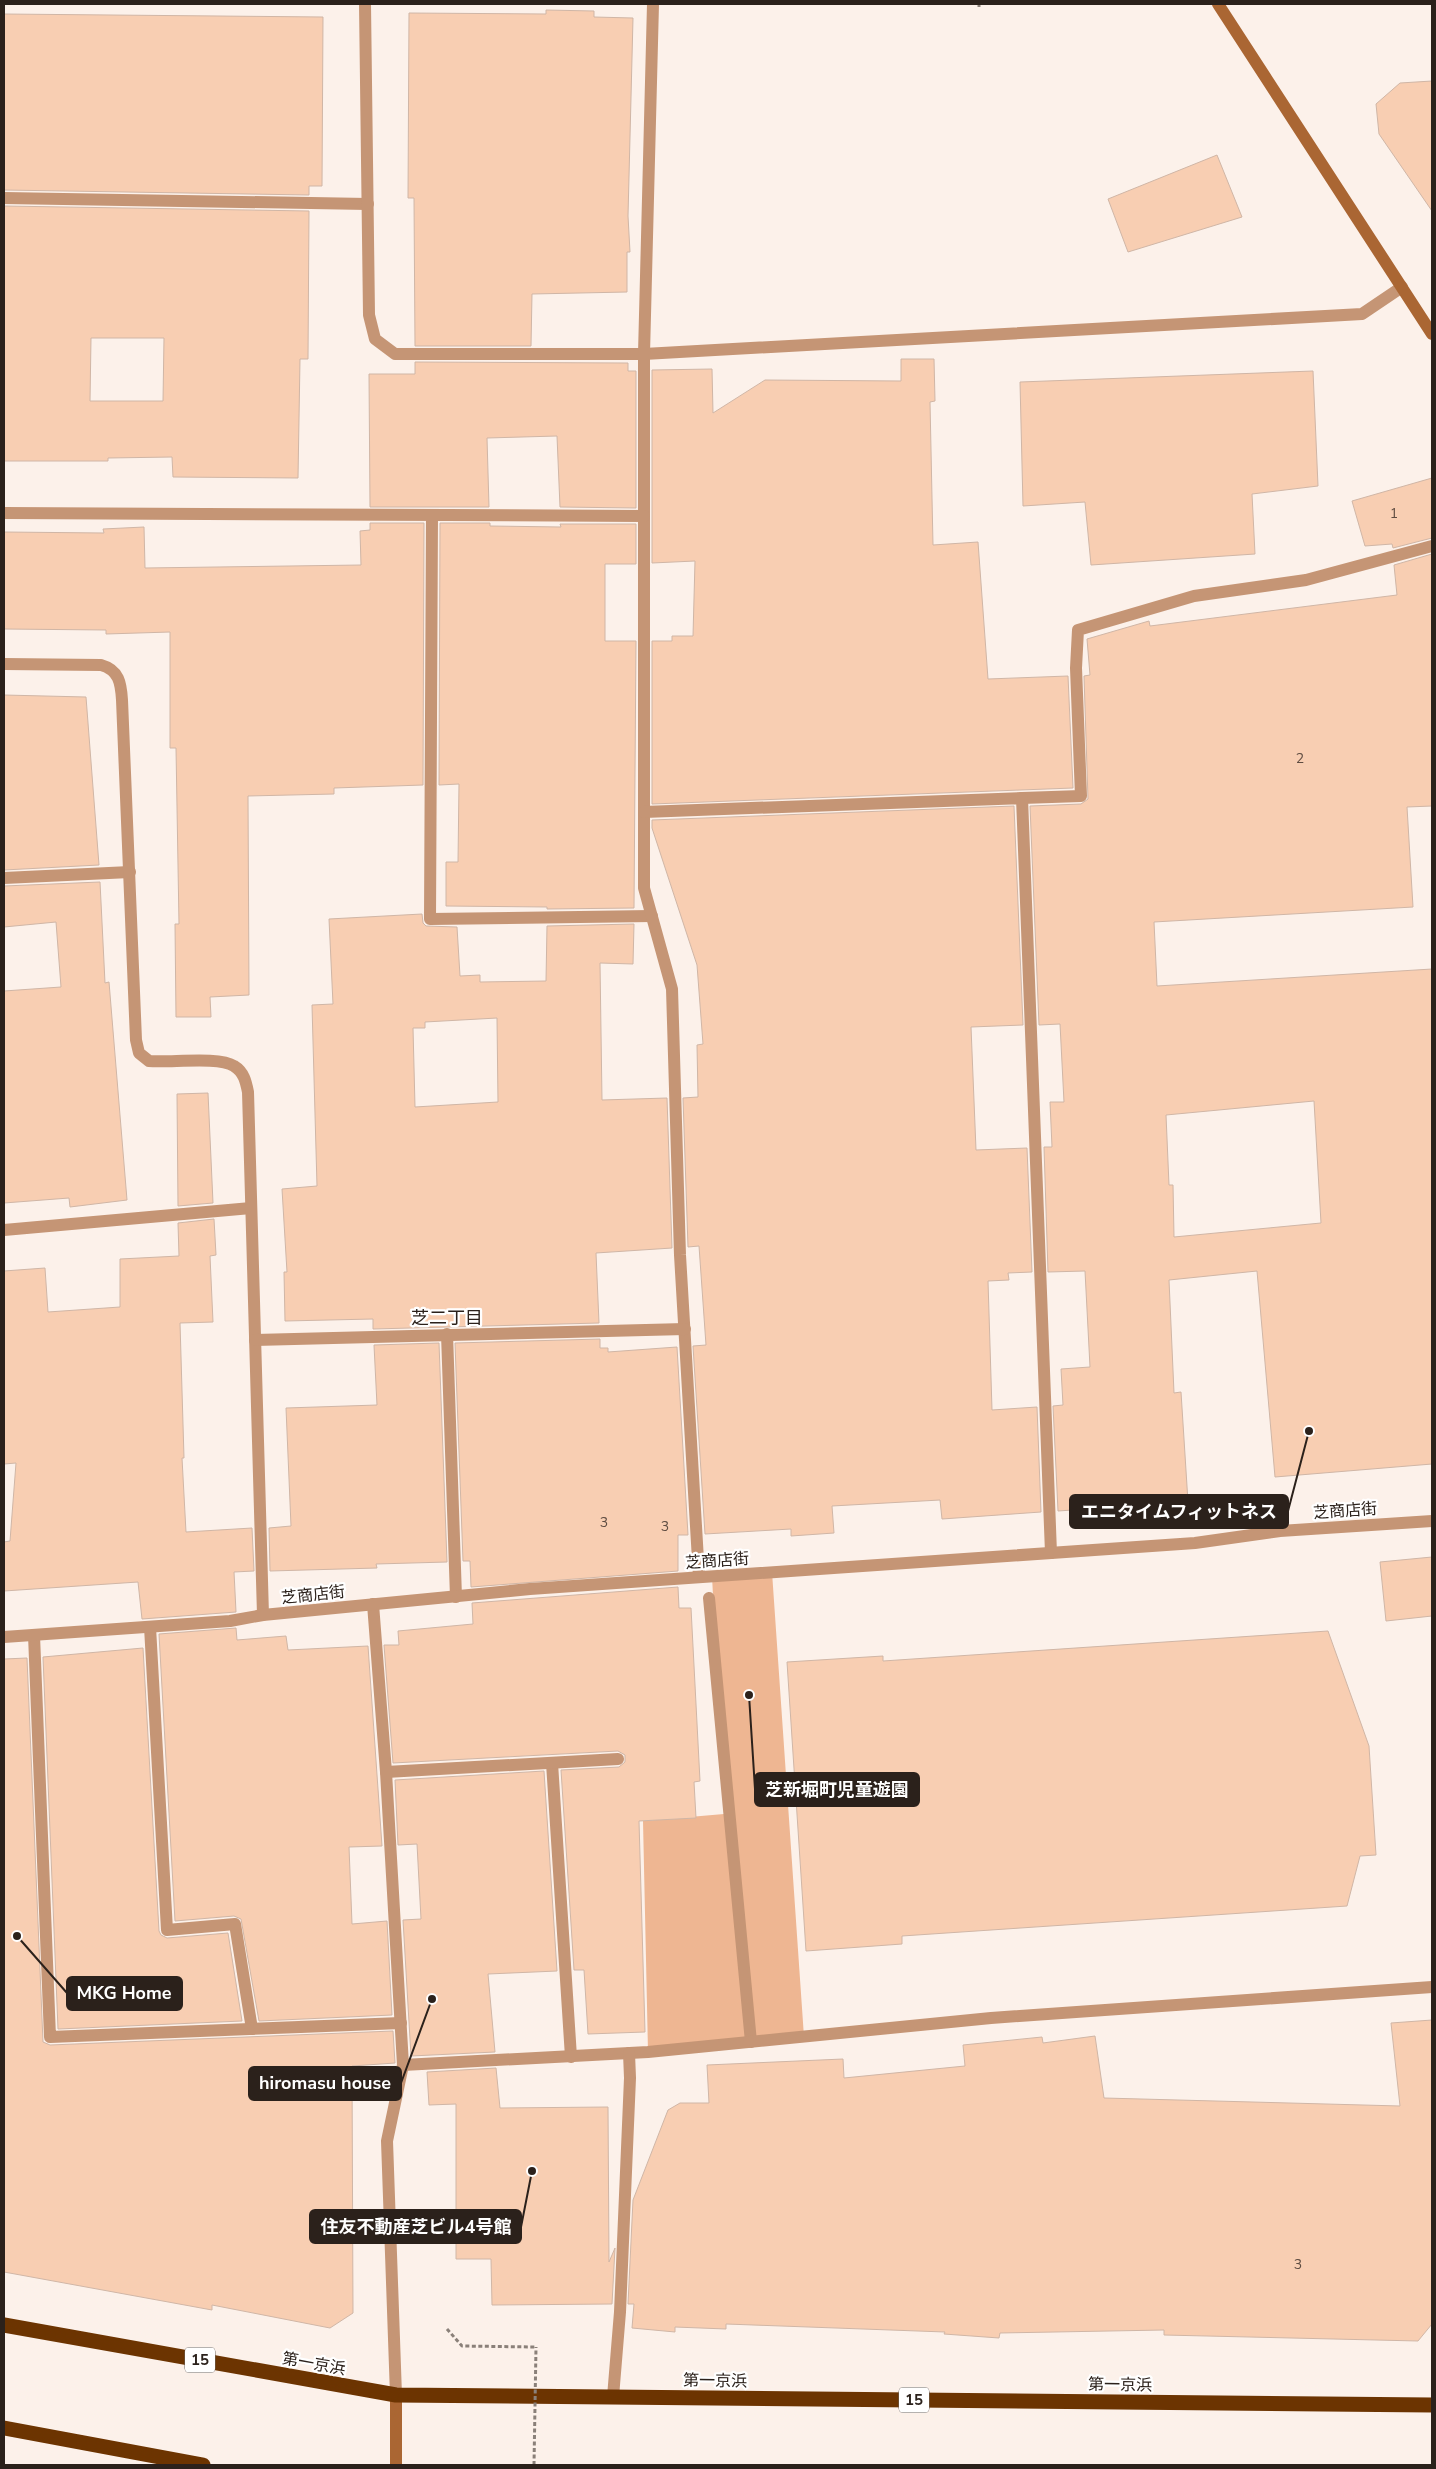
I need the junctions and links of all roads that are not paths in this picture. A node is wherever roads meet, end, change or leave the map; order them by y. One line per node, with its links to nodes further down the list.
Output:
1 (365, 4): 5 (street)
2 (652, 4): 8 (street)
3 (1218, 4): 6 (street)
4 (4, 198): 5 (street)
5 (368, 204): 8 (street)
6 (1402, 288): 7 (street); 8 (street)
7 (1432, 334)
8 (644, 354): 11 (street)
9 (4, 514): 10 (street)
10 (432, 516): 11 (street); 18 (street)
11 (644, 516): 15 (street)
12 (1432, 546): 14 (street)
13 (4, 664): 16 (street)
14 (1022, 798): 15 (street); 25 (street)
15 (644, 812): 18 (street)
16 (130, 872): 17 (street); 19 (street)
17 (4, 878)
18 (652, 916): 21 (street)
19 (251, 1208): 20 (street); 23 (street)
20 (4, 1230)
21 (685, 1329): 22 (street); 26 (street)
22 (447, 1334): 23 (street); 27 (street)
23 (255, 1340): 30 (street)
24 (1432, 1521): 25 (street, 芝商店街)
25 (1051, 1553): 26 (street, 芝商店街)
26 (699, 1577): 27 (street, 芝商店街)
27 (456, 1597): 29 (street, 芝商店街)
28 (708, 1598): 40 (street)
29 (373, 1604): 30 (street, 芝商店街); 36 (street)
30 (263, 1615): 31 (street, 芝商店街)
31 (150, 1627): 32 (street, 芝商店街); 39 (street)
32 (34, 1635): 33 (street, 芝商店街); 39 (street)
33 (4, 1638)
34 (618, 1759): 35 (street)
35 (552, 1763): 36 (street); 42 (street)
36 (386, 1772): 38 (street)
37 (1432, 1987): 40 (street)
38 (401, 2023): 39 (street); 43 (street)
39 (252, 2029)
40 (751, 2042): 41 (street)
41 (629, 2053): 42 (street); 46 (street)
42 (571, 2057): 43 (street)
43 (403, 2065): 45 (street)
44 (4, 2325): 45 (highway, 第一京浜 / 15)
45 (396, 2395): 46 (highway, 第一京浜 / 15); 50 (street)
46 (614, 2397): 47 (highway, 第一京浜 / 15)
47 (1432, 2404)
48 (4, 2428): 49 (highway)
49 (203, 2465)
50 (396, 2465)

